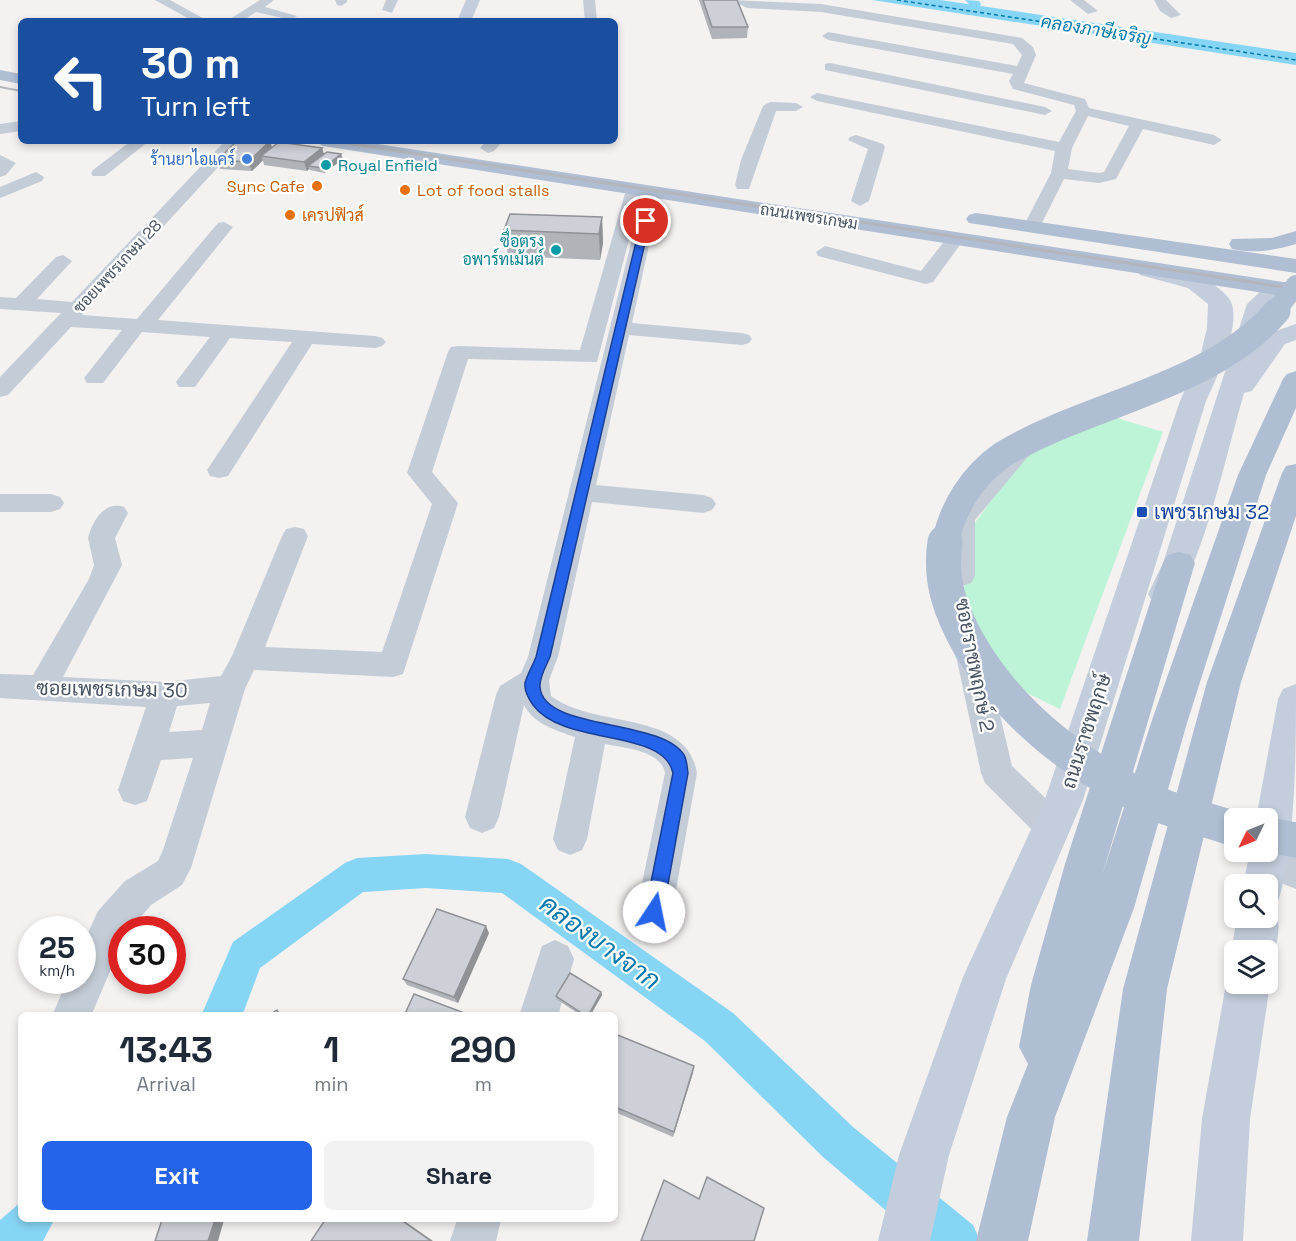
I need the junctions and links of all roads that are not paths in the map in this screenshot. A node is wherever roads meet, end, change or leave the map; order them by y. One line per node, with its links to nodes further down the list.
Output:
1 (161, 0): 8 (street)
2 (268, 0): 9 (street)
3 (473, 0): 15 (main road)
4 (589, 0): 16 (street)
5 (736, 0): 19 (street)
6 (1076, 0): 10 (street)
7 (1160, 0): 11 (street)
8 (177, 3): 13 (street)
9 (257, 9): 12 (street); 14 (street)
10 (1092, 11)
11 (1175, 15)
12 (291, 16)
13 (198, 18)
14 (239, 18)
15 (465, 18)
16 (591, 18)
17 (828, 36): 19 (street)
18 (830, 67): 26 (street)
19 (1021, 71): 26 (street)
20 (0, 75): 21 (main road)
21 (18, 78)
22 (0, 92): 23 (main road)
23 (18, 95)
24 (817, 97): 36 (street)
25 (796, 107): 44 (street)
26 (1073, 115): 27 (street); 36 (street)
27 (1138, 123): 31 (street); 40 (street)
28 (18, 126): 29 (street)
29 (0, 129)
30 (856, 140): 48 (street)
31 (1214, 140)
32 (137, 144): 39 (street)
33 (231, 144): 63 (street, ซอยเพชรเกษม 28)
34 (347, 144): 42 (main road, ถนนเพชรเกษม)
35 (491, 144): 42 (main road, ถนนเพชรเกษม)
36 (1064, 148): 40 (street)
37 (0, 160): 38 (street)
38 (0, 172)
39 (99, 172)
40 (1059, 172): 52 (street)
41 (36, 177): 46 (street)
42 (641, 181): 54 (main road, ถนนเพชรเกษม); 65 (street); 86 (street)
43 (722, 182): 44 (main road, ถนนเพชรเกษม)
44 (743, 185): 45 (main road, ถนนเพชรเกษม)
45 (766, 188)
46 (0, 193)
47 (837, 198): 48 (main road, ถนนเพชรเกษม)
48 (860, 201): 49 (main road, ถนนเพชรเกษม)
49 (882, 205)
50 (962, 217): 52 (main road)
51 (224, 227): 64 (street)
52 (1032, 227): 55 (main road)
53 (1296, 237): 55 (main road)
54 (956, 238): 56 (street); 59 (main road, ถนนเพชรเกษม)
55 (1179, 248): 58 (main road); 60 (main road)
56 (825, 252)
57 (63, 261): 62 (street)
58 (1296, 266)
59 (1138, 267): 60 (main road, ถนนเพชรเกษม); 97 (main road, ถนนราชพฤกษ์)
60 (1293, 284): 76 (main road); 99 (main road, bridge)
61 (0, 303): 62 (street)
62 (21, 304): 63 (street)
63 (72, 314): 64 (street); 74 (street, ซอยเพชรเกษม 28)
64 (140, 325): 66 (street); 71 (street)
65 (619, 328): 69 (street); 79 (street)
66 (225, 331): 68 (street); 73 (street)
67 (1296, 331): 76 (main road)
68 (306, 337): 70 (street); 77 (street)
69 (742, 339)
70 (375, 342)
71 (95, 378)
72 (1296, 379): 107 (main road)
73 (187, 382)
74 (3, 383)
75 (1100, 403): 97 (street, ซอยราชพฤกษ์ 2)
76 (1224, 415): 85 (main road)
77 (219, 470)
78 (1291, 484): 112 (main road)
79 (581, 492): 82 (street); 87 (street)
80 (0, 502): 81 (street)
81 (51, 503)
82 (703, 504)
83 (115, 513): 89 (street)
84 (295, 536): 86 (street)
85 (1179, 563): 97 (main road); 107 (main road)
86 (246, 658): 90 (street)
87 (532, 684): 93 (street); 98 (street)
88 (0, 686): 89 (street, ซอยเพชรเกษม 30)
89 (42, 688): 91 (street, ซอยเพชรเกษม 30)
90 (230, 688): 91 (street, ซอยเพชรเกษม 30); 94 (street)
91 (165, 695): 95 (street)
92 (1296, 699): 101 (main road)
93 (592, 729): 100 (street); 102 (street)
94 (214, 743): 95 (street); 105 (street)
95 (148, 747): 96 (street)
96 (135, 790)
97 (1058, 814): 111 (main road, ถนนราชพฤกษ์)
98 (482, 818)
99 (1224, 826)
100 (570, 838)
101 (1278, 859)
102 (654, 912)
103 (555, 959): 106 (street)
104 (1246, 994): 113 (main road)
105 (73, 1012)
106 (539, 1012)
107 (1031, 1117): 109 (main road)
108 (478, 1222): 110 (street)
109 (1005, 1226)
110 (473, 1241)
111 (904, 1241)
112 (1113, 1241)
113 (1217, 1241)

